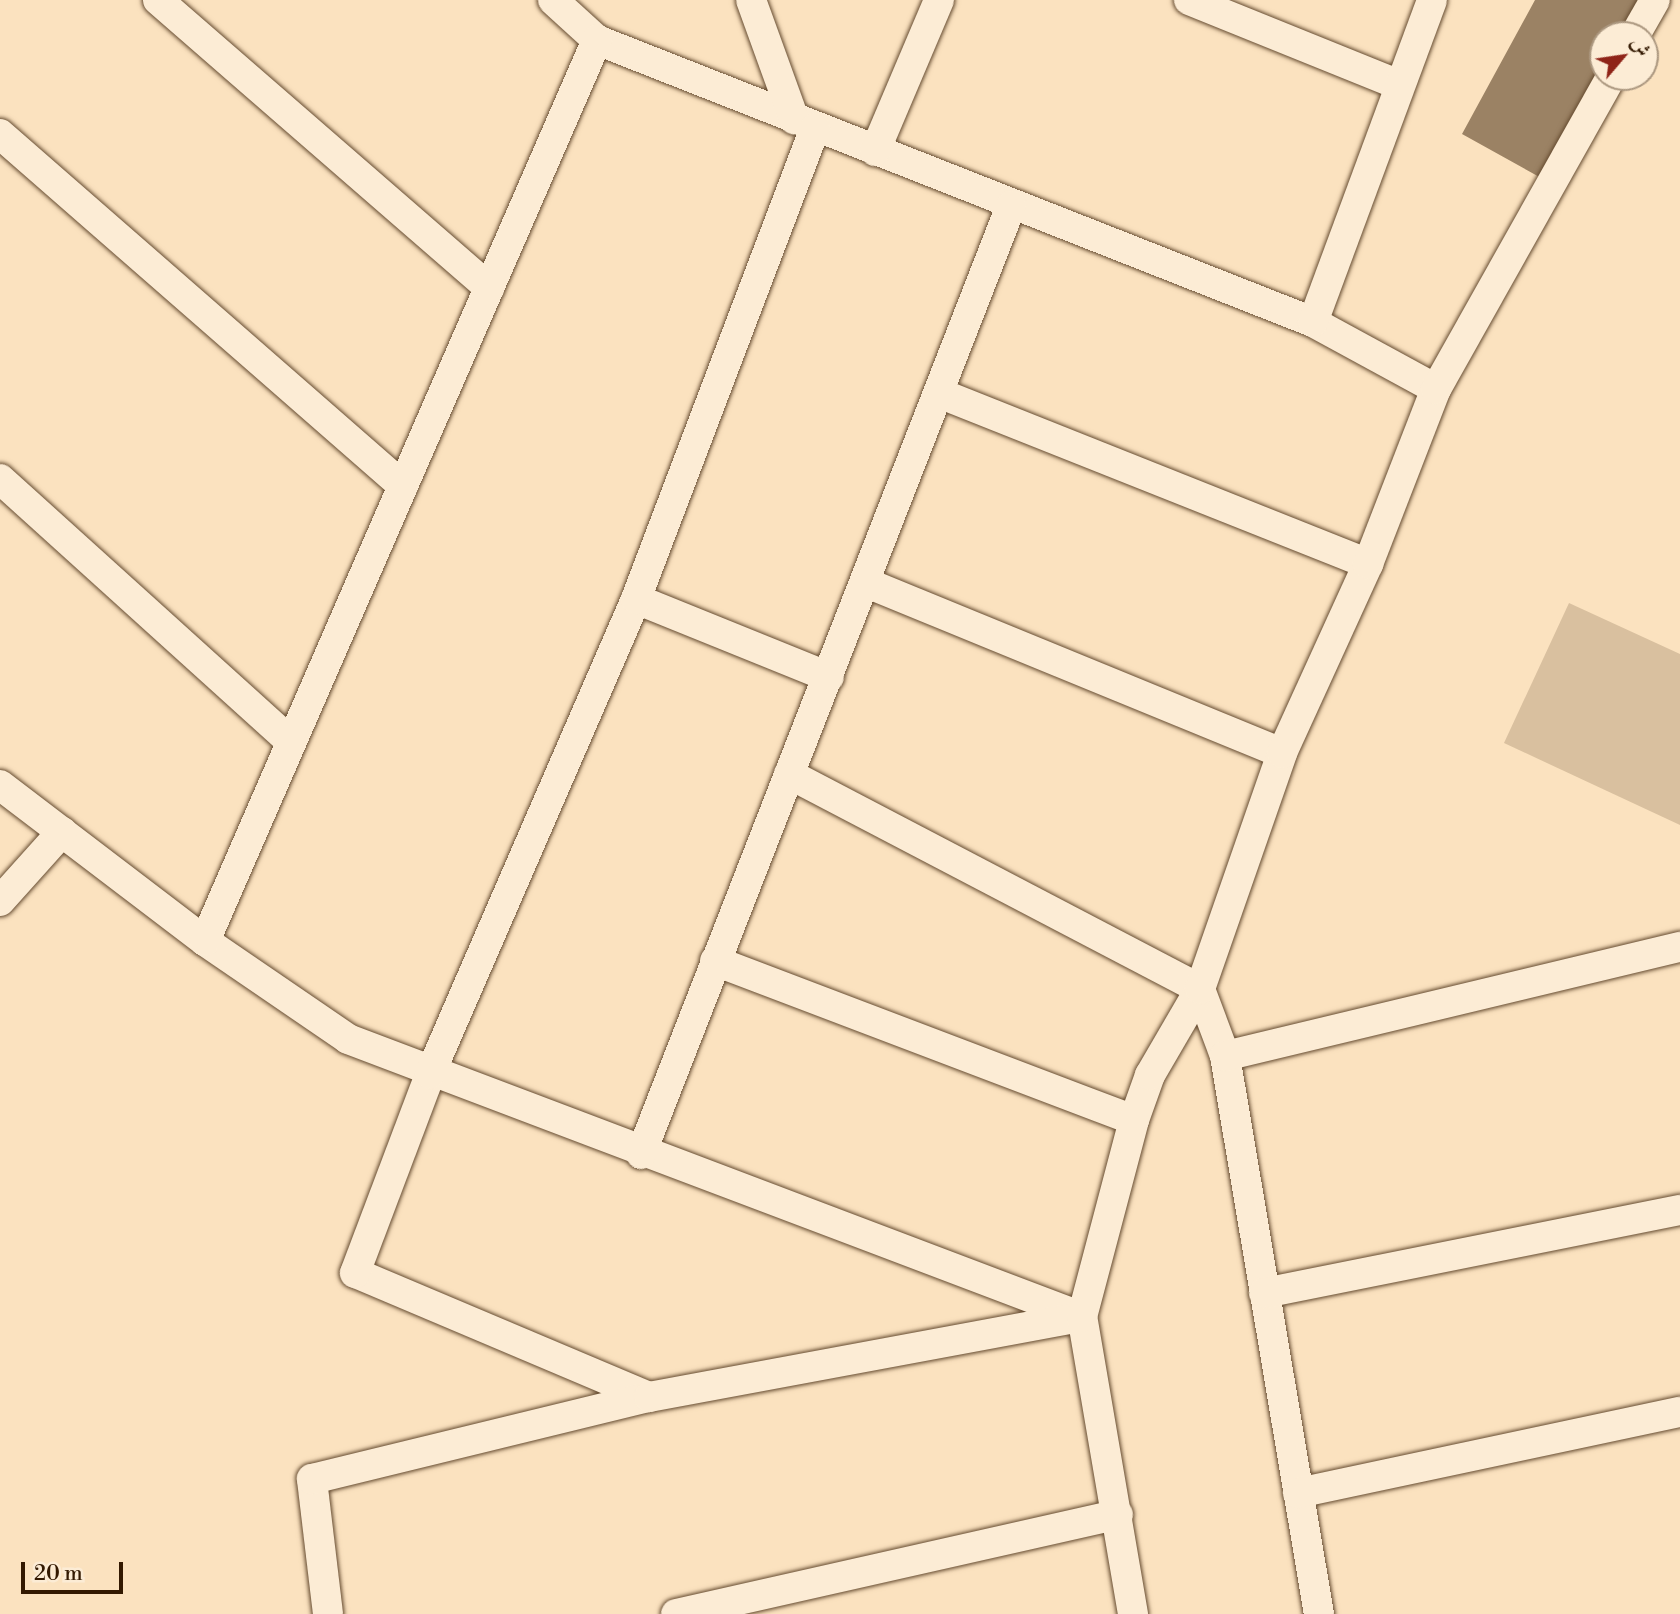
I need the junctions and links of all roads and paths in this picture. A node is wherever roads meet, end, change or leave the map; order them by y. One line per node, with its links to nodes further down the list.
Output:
1 (158, 0): 16 (street)
2 (553, 0): 9 (street)
3 (751, 0): 12 (street)
4 (939, 0): 14 (street)
5 (1189, 0): 10 (street)
6 (1432, 0): 10 (street)
7 (1655, 0): 8 (street)
8 (1643, 21)
9 (597, 40): 12 (street); 16 (street)
10 (1399, 85): 17 (street)
11 (1603, 91): 18 (street)
12 (805, 123): 14 (street); 24 (street)
13 (0, 134): 21 (street)
14 (875, 151): 15 (street)
15 (1011, 206): 17 (street); 19 (street)
16 (489, 288): 21 (street)
17 (1313, 322): 18 (street)
18 (1436, 389): 22 (street)
19 (939, 393): 22 (street); 23 (street)
20 (0, 479): 26 (street)
21 (403, 486): 26 (street)
22 (1368, 564): 27 (street)
23 (867, 583): 25 (street); 27 (street)
24 (636, 600): 25 (street); 37 (street)
25 (830, 677): 28 (street)
26 (291, 742): 32 (street)
27 (1282, 753): 35 (street)
28 (789, 774): 34 (street); 35 (street)
29 (0, 785): 30 (street)
30 (62, 832): 31 (street); 32 (street)
31 (0, 901)
32 (205, 941): 37 (street)
33 (1680, 947): 36 (street)
34 (715, 961): 38 (street); 39 (street)
35 (1200, 989): 36 (street); 38 (street)
36 (1225, 1056): 41 (street)
37 (430, 1073): 39 (street); 43 (street)
38 (1134, 1120): 42 (street)
39 (640, 1154): 42 (street)
40 (1680, 1210): 41 (street)
41 (1264, 1293): 45 (street)
42 (1082, 1317): 43 (street); 46 (street)
43 (649, 1397): 47 (street)
44 (1680, 1412): 45 (street)
45 (1298, 1493): 50 (street)
46 (1118, 1514): 48 (street); 49 (street)
47 (328, 1614)
48 (676, 1614)
49 (1133, 1614)
50 (1320, 1614)

